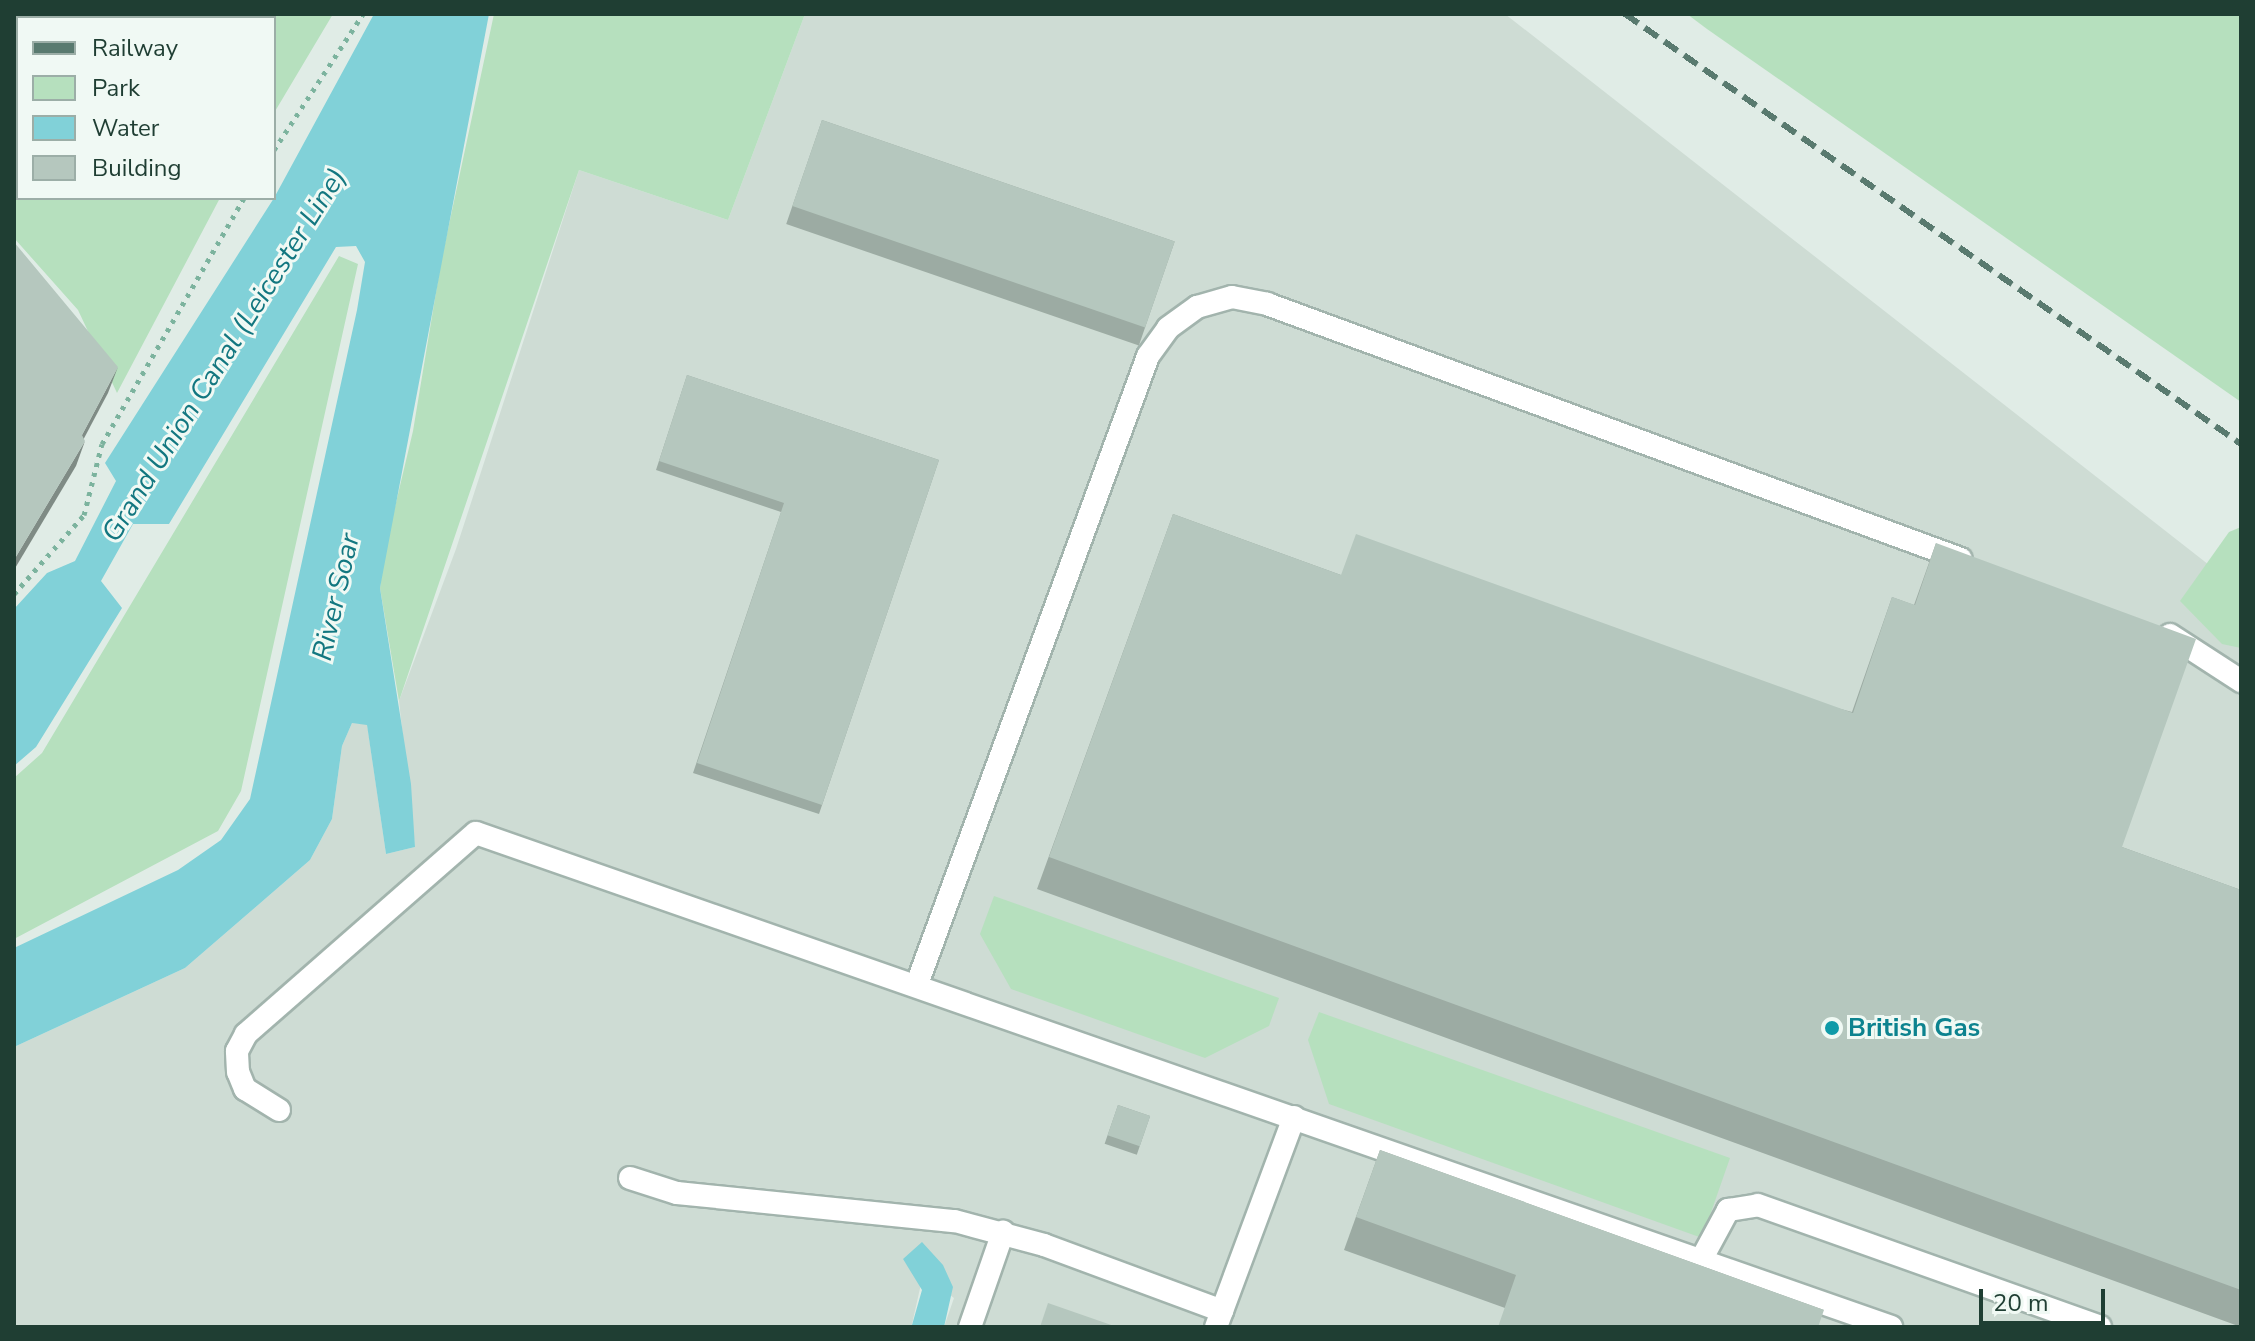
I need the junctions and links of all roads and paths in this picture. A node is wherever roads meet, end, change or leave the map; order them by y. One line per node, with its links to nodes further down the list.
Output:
1 (363, 14): 2 (path)
2 (276, 147)
3 (243, 200): 5 (path)
4 (1977, 564): 8 (lane)
5 (14, 594)
6 (2155, 630): 7 (lane)
7 (2241, 681)
8 (917, 984): 9 (lane); 10 (lane)
9 (279, 1110)
10 (1294, 1117): 13 (lane); 14 (lane)
11 (630, 1178): 12 (lane)
12 (1003, 1232): 14 (lane); 15 (lane)
13 (1701, 1260): 16 (lane); 17 (lane)
14 (1219, 1319)
15 (970, 1327)
16 (1891, 1327)
17 (2100, 1327)

